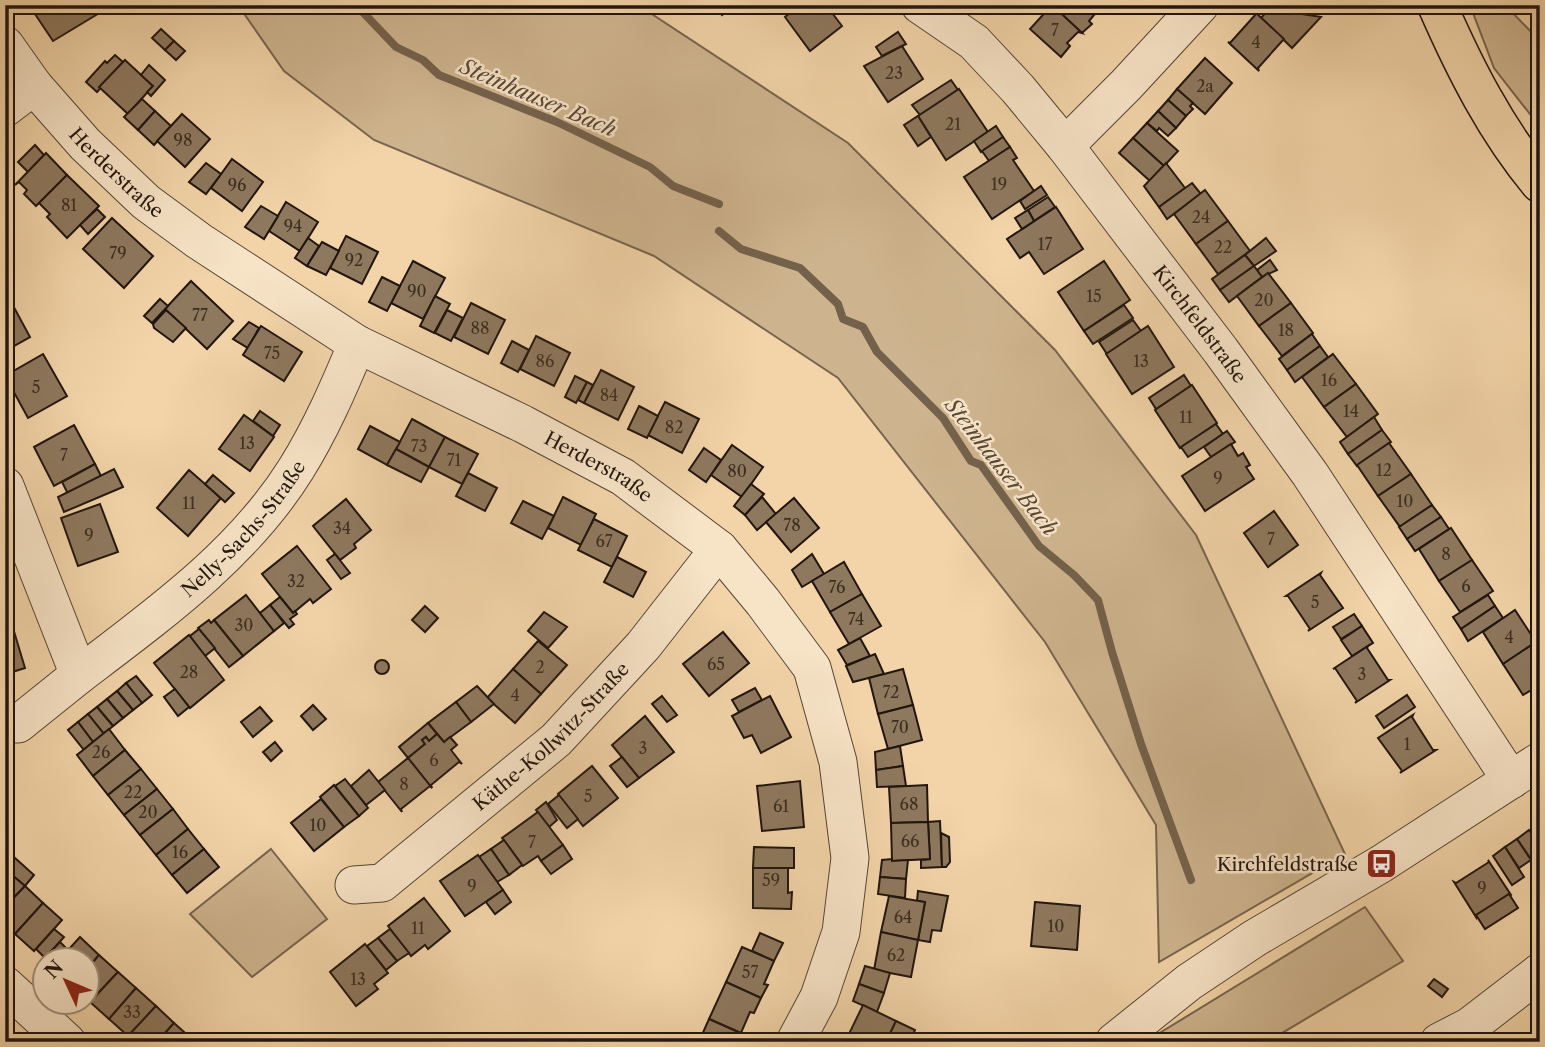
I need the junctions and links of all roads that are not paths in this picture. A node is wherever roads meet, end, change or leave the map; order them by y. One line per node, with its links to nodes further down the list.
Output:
1 (920, 5): 7 (street, Kirchfeldstraße)
2 (1200, 5): 7 (street)
3 (1437, 5): 8 (main road)
4 (5, 45): 5 (street, Herderstraße)
5 (34, 86): 6 (street); 9 (street, Herderstraße)
6 (5, 108)
7 (1065, 146): 14 (street, Kirchfeldstraße)
8 (1540, 183)
9 (357, 344): 11 (street, Herderstraße); 12 (street, Nelly-Sachs-Straße)
10 (5, 486): 12 (street)
11 (719, 549): 15 (street, Käthe-Kollwitz-Straße); 19 (street, Herderstraße)
12 (79, 675): 13 (street, Nelly-Sachs-Straße)
13 (18, 724)
14 (1525, 770): 20 (street)
15 (354, 886)
16 (1540, 972): 21 (street)
17 (5, 985): 18 (street)
18 (66, 1042)
19 (795, 1042)
20 (1114, 1042)
21 (1439, 1042)

